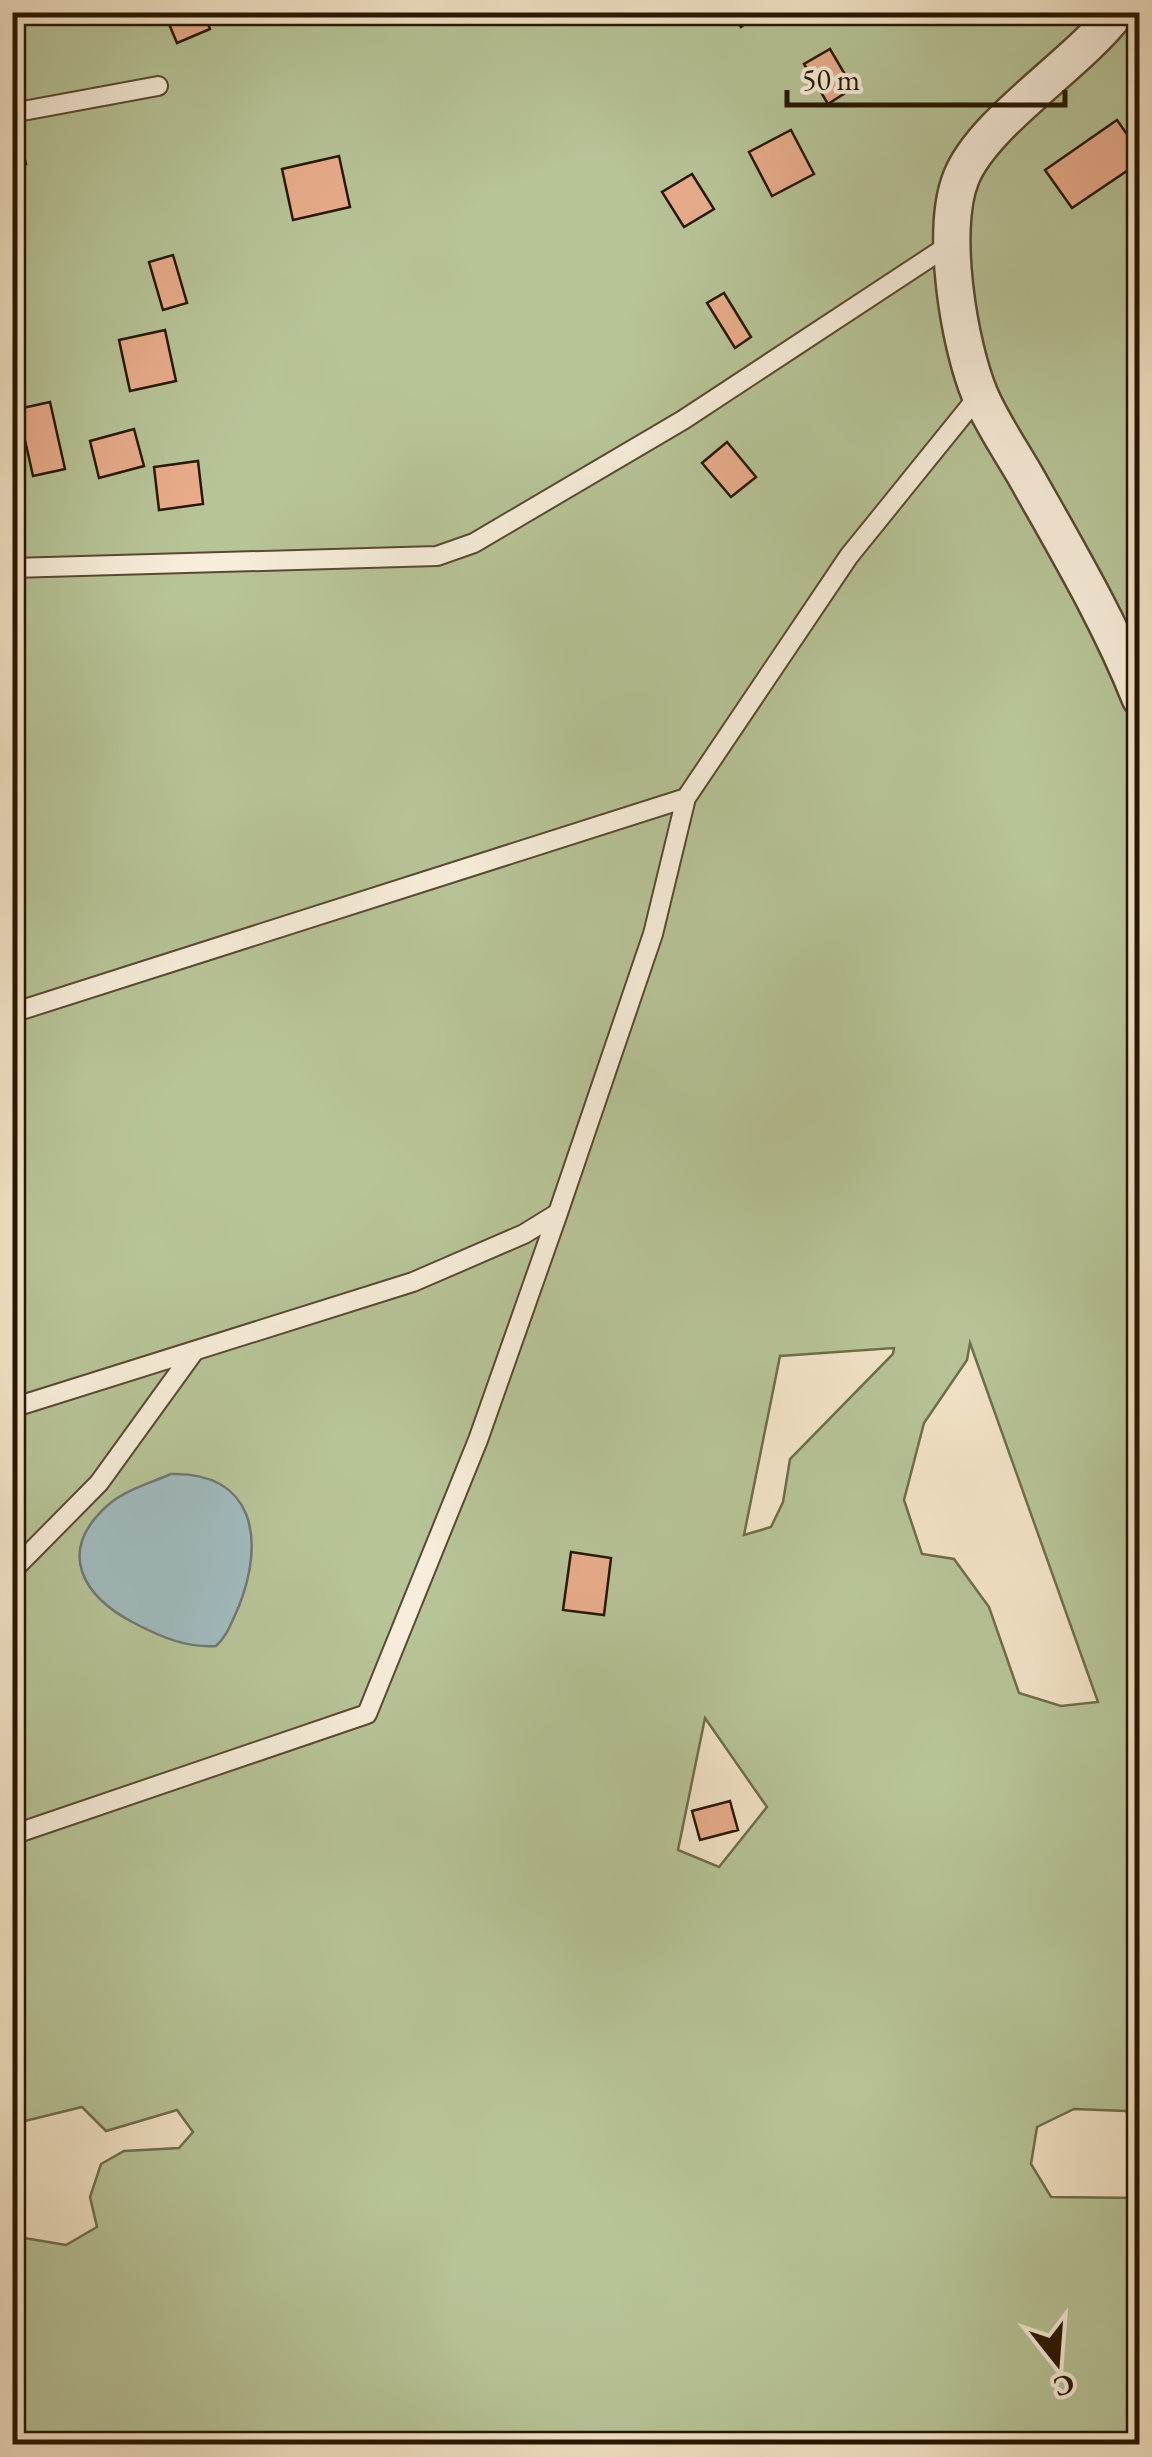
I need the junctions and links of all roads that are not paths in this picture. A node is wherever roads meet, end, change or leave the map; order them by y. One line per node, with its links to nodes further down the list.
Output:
1 (1117, 12): 4 (street)
2 (158, 86): 3 (lane)
3 (12, 113)
4 (952, 242): 5 (street); 6 (lane)
5 (980, 394): 7 (street); 8 (lane)
6 (12, 568)
7 (1140, 698)
8 (686, 798): 9 (lane); 10 (lane)
9 (12, 1013)
10 (558, 1214): 11 (lane); 14 (lane)
11 (193, 1352): 12 (lane); 13 (lane)
12 (12, 1408)
13 (12, 1570)
14 (12, 1835)

